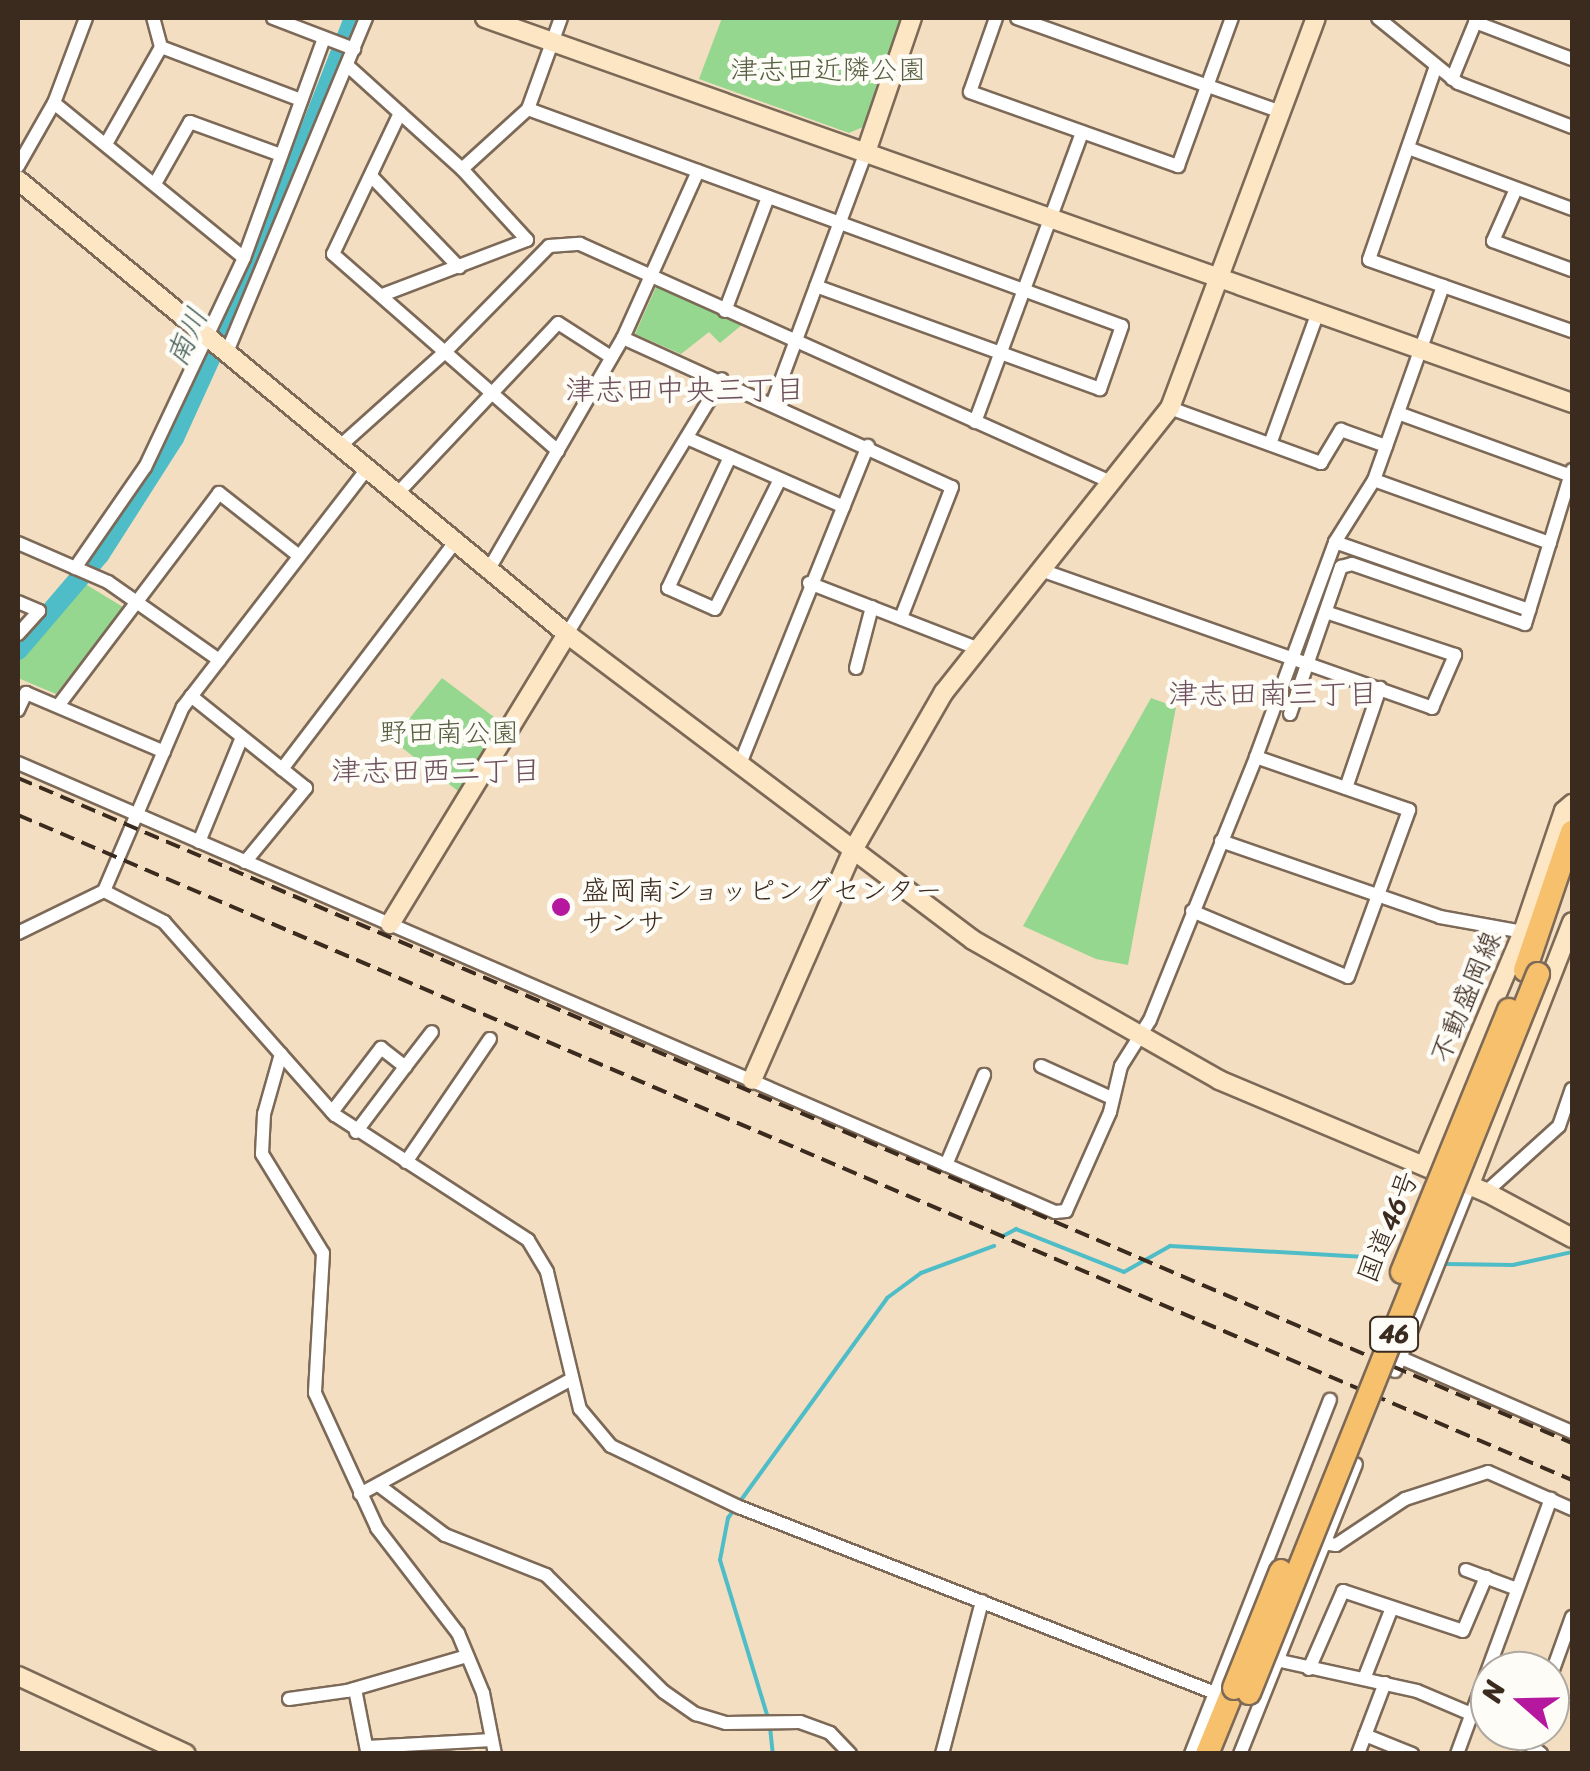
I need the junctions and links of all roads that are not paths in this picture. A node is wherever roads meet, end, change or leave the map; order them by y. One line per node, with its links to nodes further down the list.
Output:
1 (86, 18): 25 (street)
2 (154, 18): 17 (street)
3 (273, 18): 15 (street)
4 (366, 18): 18 (street)
5 (485, 18): 16 (street)
6 (561, 18): 16 (street)
7 (912, 18): 33 (street)
8 (996, 18): 30 (street)
9 (1017, 18): 23 (street)
10 (1316, 18): 27 (street)
11 (1378, 18): 14 (street)
12 (1226, 19): 23 (street)
13 (1476, 20): 19 (street); 22 (street)
14 (1402, 24): 21 (street)
15 (324, 38): 18 (street); 24 (street)
16 (552, 41): 26 (street); 33 (street)
17 (161, 47): 24 (street); 31 (street)
18 (354, 49): 20 (street)
19 (1572, 59)
20 (348, 66): 28 (street); 62 (street)
21 (1436, 66): 22 (street); 32 (street)
22 (1452, 79): 29 (street)
23 (1208, 86): 27 (street); 30 (street)
24 (302, 100): 34 (street)
25 (54, 103): 31 (street); 35 (street)
26 (528, 108): 36 (street); 37 (street)
27 (1281, 112): 50 (street)
28 (400, 114): 36 (street); 38 (street)
29 (1572, 127)
30 (1082, 132): 44 (street)
31 (106, 144): 40 (street)
32 (1408, 148): 41 (street); 52 (street)
33 (866, 152): 44 (street); 45 (street)
34 (281, 156): 40 (street); 46 (street)
35 (18, 166)
36 (462, 170): 47 (street)
37 (698, 171): 42 (street); 49 (street)
38 (370, 176): 47 (street); 54 (street)
39 (18, 180): 58 (street)
40 (156, 182): 46 (street)
41 (1516, 189): 43 (street); 48 (street)
42 (768, 197): 45 (street); 55 (street)
43 (1572, 209)
44 (1049, 221): 50 (street); 53 (street)
45 (840, 223): 51 (street); 53 (street)
46 (244, 258): 58 (street)
47 (459, 266): 54 (street)
48 (1572, 270)
49 (651, 278): 55 (street); 59 (street); 63 (street)
50 (1218, 281): 56 (street); 70 (street)
51 (816, 286): 60 (street); 64 (street)
52 (1443, 286): 57 (street); 61 (street)
53 (1024, 290): 64 (street); 64 (street)
54 (382, 295): 63 (street)
55 (725, 310): 60 (street)
56 (1317, 315): 61 (street); 74 (street)
57 (1572, 331)
58 (206, 335): 62 (street); 92 (street)
59 (622, 338): 65 (street); 66 (street)
60 (795, 342): 68 (street); 72 (street)
61 (1420, 350): 69 (street); 71 (street)
62 (227, 352): 77 (street)
63 (446, 352): 67 (street); 77 (street)
64 (1001, 354): 72 (street)
65 (612, 357): 67 (street); 78 (street)
66 (722, 379): 68 (street); 73 (street)
67 (495, 394): 78 (street); 85 (street)
68 (772, 402): 75 (street)
69 (1572, 403)
70 (1170, 408): 74 (street); 84 (street)
71 (1398, 413): 76 (street); 81 (street)
72 (975, 422): 84 (street)
73 (688, 438): 79 (street); 103 (street)
74 (1270, 444): 76 (street)
75 (868, 446): 86 (street); 101 (street)
76 (1386, 446): 83 (street)
77 (339, 447): 80 (street)
78 (558, 451): 93 (street)
79 (730, 457): 82 (street); 82 (street)
80 (366, 470): 85 (street); 91 (street)
81 (1572, 473): 90 (street)
82 (780, 479): 86 (street)
83 (1374, 480): 88 (street); 90 (street)
84 (1113, 483): 94 (street)
85 (396, 495): 87 (street)
86 (844, 507): 95 (street)
87 (455, 542): 93 (street); 119 (street)
88 (1335, 542): 99 (street); 105 (street)
89 (18, 543): 92 (street)
90 (1550, 543): 99 (street)
91 (299, 556): 96 (street); 106 (street)
92 (75, 568): 96 (street)
93 (490, 569): 103 (street)
94 (1041, 570): 104 (street); 105 (street)
95 (809, 583): 98 (street); 118 (street)
96 (138, 600): 106 (street); 111 (street)
97 (18, 602): 102 (street)
98 (872, 607): 101 (street); 108 (street)
99 (1529, 610): 100 (street)
100 (1326, 612): 107 (street); 109 (street)
101 (900, 618): 104 (street)
102 (18, 634)
103 (567, 634): 118 (street); 133 (street)
104 (977, 648): 126 (street)
105 (1294, 657): 107 (street); 116 (street)
106 (219, 660): 110 (street)
107 (1308, 662): 109 (street); 113 (street)
108 (856, 668)
109 (1380, 688): 120 (street)
110 (191, 696): 114 (street); 115 (street)
111 (58, 706): 112 (street); 115 (street)
112 (18, 710)
113 (1290, 714)
114 (242, 737): 119 (street); 125 (street)
115 (164, 752): 122 (street)
116 (1256, 757): 120 (street); 124 (street)
117 (18, 763): 122 (street)
118 (740, 764): 126 (street)
119 (282, 769): 127 (street)
120 (1346, 788): 130 (street)
121 (1572, 804): 134 (street, 不動盛岡線)
122 (136, 814): 125 (street); 129 (street)
123 (1572, 832): 136 (highway, 国道46号 / 46)
124 (1222, 841): 130 (street); 131 (street)
125 (199, 842): 127 (street)
126 (853, 850): 138 (street); 144 (street)
127 (245, 862): 133 (street)
128 (1572, 878): 136 (highway, 国道46号 / 46)
129 (104, 891): 135 (street); 140 (street)
130 (1379, 896): 131 (street); 134 (street)
131 (1192, 912): 138 (street)
132 (1572, 922): 152 (street)
133 (390, 924): 144 (street)
134 (1523, 932): 151 (street, 不動盛岡線)
135 (18, 933)
136 (1532, 972): 178 (highway, 国道46号 / 46, bridge)
137 (432, 1032): 142 (street)
138 (1136, 1034): 146 (street); 151 (street)
139 (490, 1038): 149 (street)
140 (281, 1054): 147 (street); 159 (street)
141 (1041, 1066): 146 (street)
142 (404, 1067): 147 (street); 148 (street)
143 (984, 1075): 150 (street)
144 (752, 1080): 150 (street)
145 (1572, 1088): 152 (street)
146 (1112, 1098): 150 (street)
147 (332, 1112): 148 (street)
148 (356, 1132): 149 (street)
149 (406, 1162): 154 (street)
150 (946, 1164)
151 (1425, 1164): 152 (street)
152 (1478, 1188): 153 (street); 156 (street)
153 (1572, 1238)
154 (572, 1379): 158 (street); 166 (street)
155 (1330, 1400): 178 (street)
156 (1572, 1432)
157 (1356, 1464): 162 (street)
158 (381, 1487): 159 (street); 185 (street)
159 (360, 1494): 171 (street)
160 (1552, 1499): 161 (street); 162 (street); 165 (street)
161 (1572, 1509)
162 (1323, 1543): 172 (street)
163 (1466, 1570): 164 (street)
164 (1486, 1577): 165 (street); 167 (street)
165 (1517, 1589): 169 (street)
166 (982, 1601): 178 (street); 186 (street)
167 (1391, 1610): 173 (street); 175 (street)
168 (1572, 1616): 170 (street)
169 (1493, 1651)
170 (1560, 1651)
171 (467, 1656): 177 (street); 182 (street)
172 (1276, 1660): 173 (street); 190 (street)
173 (1309, 1670): 175 (street)
174 (18, 1676): 184 (street)
175 (1364, 1679): 176 (street)
176 (1385, 1684): 180 (street); 181 (street)
177 (355, 1689): 179 (street); 183 (street)
178 (1233, 1691): 187 (street); 188 (highway, 国道46号 / 46); 189 (highway, 国道46号 / 46)
179 (289, 1699)
180 (1470, 1712): 193 (street)
181 (1365, 1735): 191 (street); 192 (street)
182 (494, 1747): 183 (street)
183 (367, 1750)
184 (186, 1754)
185 (850, 1754)
186 (942, 1754)
187 (1191, 1754)
188 (1207, 1754)
189 (1224, 1754)
190 (1240, 1754)
191 (1358, 1754)
192 (1412, 1754)
193 (1457, 1754)

